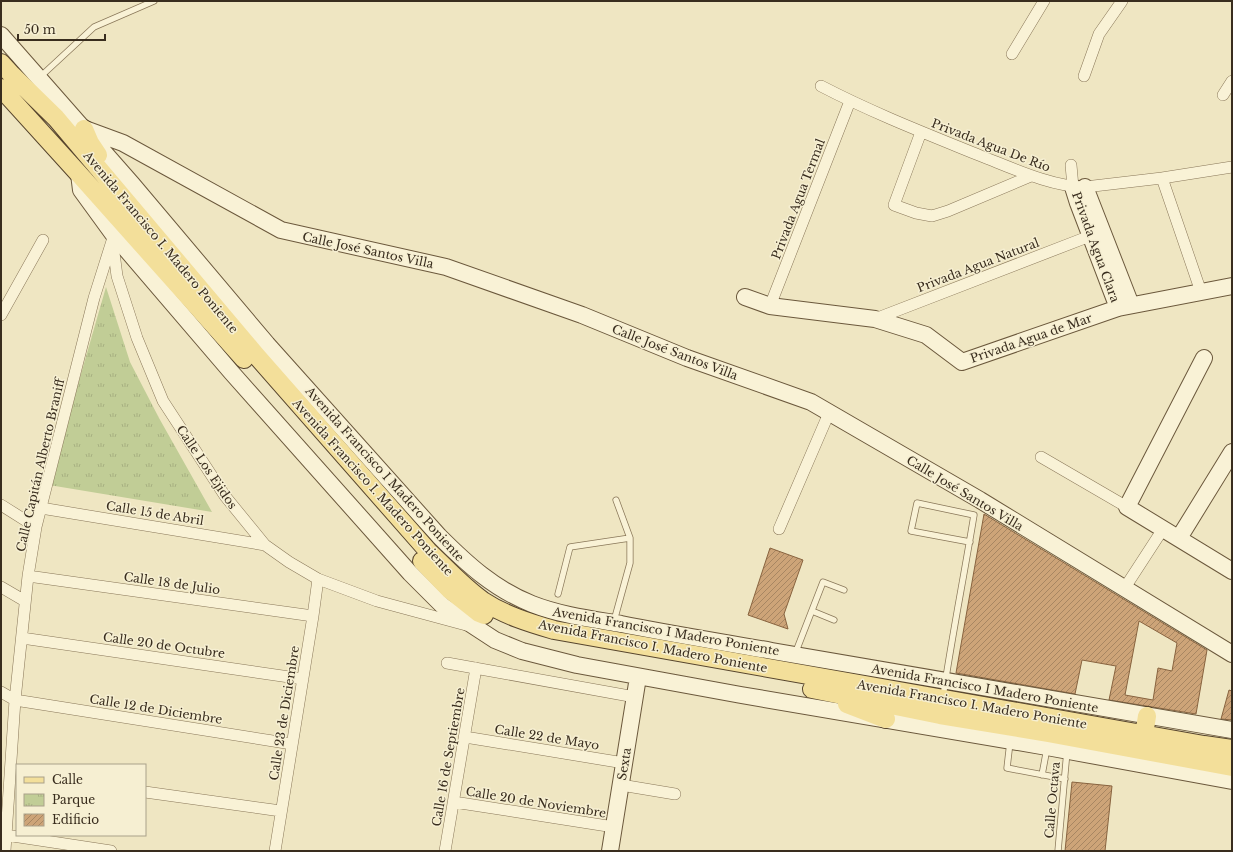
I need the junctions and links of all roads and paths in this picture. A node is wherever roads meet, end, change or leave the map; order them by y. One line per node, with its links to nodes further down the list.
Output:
1 (154, 1): 8 (lane)
2 (1044, 1): 5 (street)
3 (1122, 1): 7 (street)
4 (1, 35): 6 (street)
5 (1012, 54)
6 (22, 59): 8 (street, Avenida Francisco I Madero Poniente); 9 (street)
7 (1084, 76)
8 (39, 79): 14 (street, Avenida Francisco I Madero Poniente)
9 (3, 81): 18 (main road, Avenida Francisco I. Madero Poniente); 21 (main road, Avenida Francisco I. Madero Poniente)
10 (1232, 81): 12 (street)
11 (821, 86): 13 (street, Privada Agua De Río)
12 (1223, 95)
13 (850, 101): 15 (street, Privada Agua De Río); 29 (street, Privada Agua Termal)
14 (84, 129): 21 (main road); 34 (street, Calle José Santos Villa); 60 (street, Avenida Francisco I Madero Poniente)
15 (921, 132): 19 (street, Privada Agua De Río); 19 (street)
16 (1071, 165): 22 (street)
17 (1232, 167): 20 (street, Privada Agua De Río)
18 (79, 174): 24 (street, Avenida Francisco I. Madero Poniente); 70 (main road, Avenida Francisco I. Madero Poniente)
19 (1031, 176): 22 (street, Privada Agua De Río)
20 (1162, 178): 22 (street, Privada Agua De Río); 27 (street)
21 (112, 184): 74 (main road, Avenida Francisco I. Madero Poniente)
22 (1079, 187): 23 (street, Privada Agua Clara); 30 (street, Privada Agua Clara)
23 (1090, 236): 30 (street, Privada Agua Clara); 32 (street, Privada Agua Natural)
24 (112, 237): 41 (street, Calle Capitán Alberto Braniff); 48 (street, Calle Los Ejidos); 61 (street, Avenida Francisco I. Madero Poniente)
25 (43, 240): 31 (street)
26 (1232, 286): 27 (street, Privada Agua de Mar)
27 (1201, 292): 30 (street, Privada Agua de Mar)
28 (746, 297): 29 (street, Privada Agua de Mar)
29 (770, 306): 32 (street, Privada Agua de Mar)
30 (1124, 307): 32 (street, Privada Agua de Mar)
31 (1, 315)
32 (875, 319)
33 (1204, 358): 40 (street)
34 (829, 413): 43 (street); 53 (street, Calle José Santos Villa)
35 (1232, 452): 37 (street)
36 (1041, 457): 40 (street)
37 (1227, 472): 46 (street)
38 (616, 500): 45 (lane)
39 (1, 505): 42 (street)
40 (1127, 507): 44 (street)
41 (41, 508): 42 (street, Calle Capitán Alberto Braniff); 48 (street, Calle 15 de Abril)
42 (36, 526): 50 (street, Calle Capitán Alberto Braniff)
43 (779, 529)
44 (1163, 529): 46 (street); 53 (street)
45 (630, 538): 55 (lane); 60 (lane)
46 (1179, 538): 49 (street)
47 (970, 542): 47 (lane); 69 (lane)
48 (265, 545): 51 (street, Calle Los Ejidos)
49 (1232, 571)
50 (28, 576): 56 (street, Calle Capitán Alberto Braniff); 58 (street, Calle 18 de Julio)
51 (318, 579): 58 (street, Calle 23 de Diciembre); 61 (street, Calle Los Ejidos)
52 (1, 587): 56 (street)
53 (1124, 589): 63 (street, Calle José Santos Villa)
54 (844, 590): 57 (lane)
55 (558, 594)
56 (25, 601): 62 (street, Calle Capitán Alberto Braniff)
57 (812, 611): 59 (lane); 64 (lane)
58 (313, 616): 68 (street, Calle 23 de Diciembre)
59 (834, 620)
60 (613, 623): 64 (street, Avenida Francisco I Madero Poniente)
61 (476, 628): 67 (street, Avenida Francisco I. Madero Poniente)
62 (22, 638): 68 (street, Calle 20 de Octubre); 73 (street, Calle Capitán Alberto Braniff)
63 (1232, 654)
64 (794, 655): 69 (street, Avenida Francisco I Madero Poniente)
65 (447, 663): 66 (street)
66 (476, 668): 72 (street); 79 (street, Calle 16 de Septiembre)
67 (638, 676): 72 (street, Sexta); 76 (street, Avenida Francisco I. Madero Poniente)
68 (303, 679): 82 (street, Calle 23 de Diciembre)
69 (945, 681): 74 (lane); 75 (street, Avenida Francisco I Madero Poniente)
70 (822, 690): 74 (main road, Avenida Francisco I. Madero Poniente); 76 (main road)
71 (1, 692): 73 (street)
72 (635, 697): 86 (street, Sexta)
73 (15, 700): 82 (street, Calle 12 de Diciembre); 88 (street, Calle Capitán Alberto Braniff)
74 (944, 713): 76 (street, Avenida Francisco I. Madero Poniente); 78 (main road, Avenida Francisco I. Madero Poniente); 80 (main road, Avenida Francisco I. Madero Poniente); 81 (street, Avenida Francisco I. Madero Poniente)
75 (1146, 716): 77 (street, Avenida Francisco I Madero Poniente); 78 (main road)
76 (886, 720)
77 (1232, 730)
78 (1144, 735): 83 (main road, Avenida Francisco I. Madero Poniente)
79 (465, 737): 86 (street, Calle 22 de Mayo); 96 (street, Calle 16 de Septiembre)
80 (1048, 740): 81 (street, Avenida Francisco I. Madero Poniente); 84 (main road, Avenida Francisco I. Madero Poniente); 85 (street, Avenida Francisco I. Madero Poniente); 89 (lane)
81 (1010, 741): 89 (lane)
82 (292, 744): 97 (street, Calle 23 de Diciembre)
83 (1232, 749)
84 (1098, 750): 85 (street, Avenida Francisco I. Madero Poniente); 87 (main road, Avenida Francisco I. Madero Poniente); 91 (street, Avenida Francisco I. Madero Poniente)
85 (1068, 751): 90 (lane, Calle Octava)
86 (624, 763): 93 (street, Sexta)
87 (1232, 767)
88 (14, 774): 92 (street, Calle Capitán Alberto Braniff)
89 (1042, 775): 90 (lane)
90 (1065, 779): 105 (lane, Calle Octava)
91 (1232, 781)
92 (5, 784): 99 (street, Calle Capitán Alberto Braniff)
93 (621, 785): 95 (street); 98 (street, Sexta)
94 (146, 792): 97 (street)
95 (674, 794)
96 (454, 802): 98 (street, Calle 20 de Noviembre); 103 (street, Calle 16 de Septiembre)
97 (281, 811): 102 (street, Calle 23 de Diciembre)
98 (614, 827): 104 (street, Sexta)
99 (6, 835): 100 (street, Calle Capitán Alberto Braniff); 101 (street)
100 (4, 851)
101 (111, 851)
102 (275, 851)
103 (445, 851)
104 (610, 851)
105 (1058, 851)

